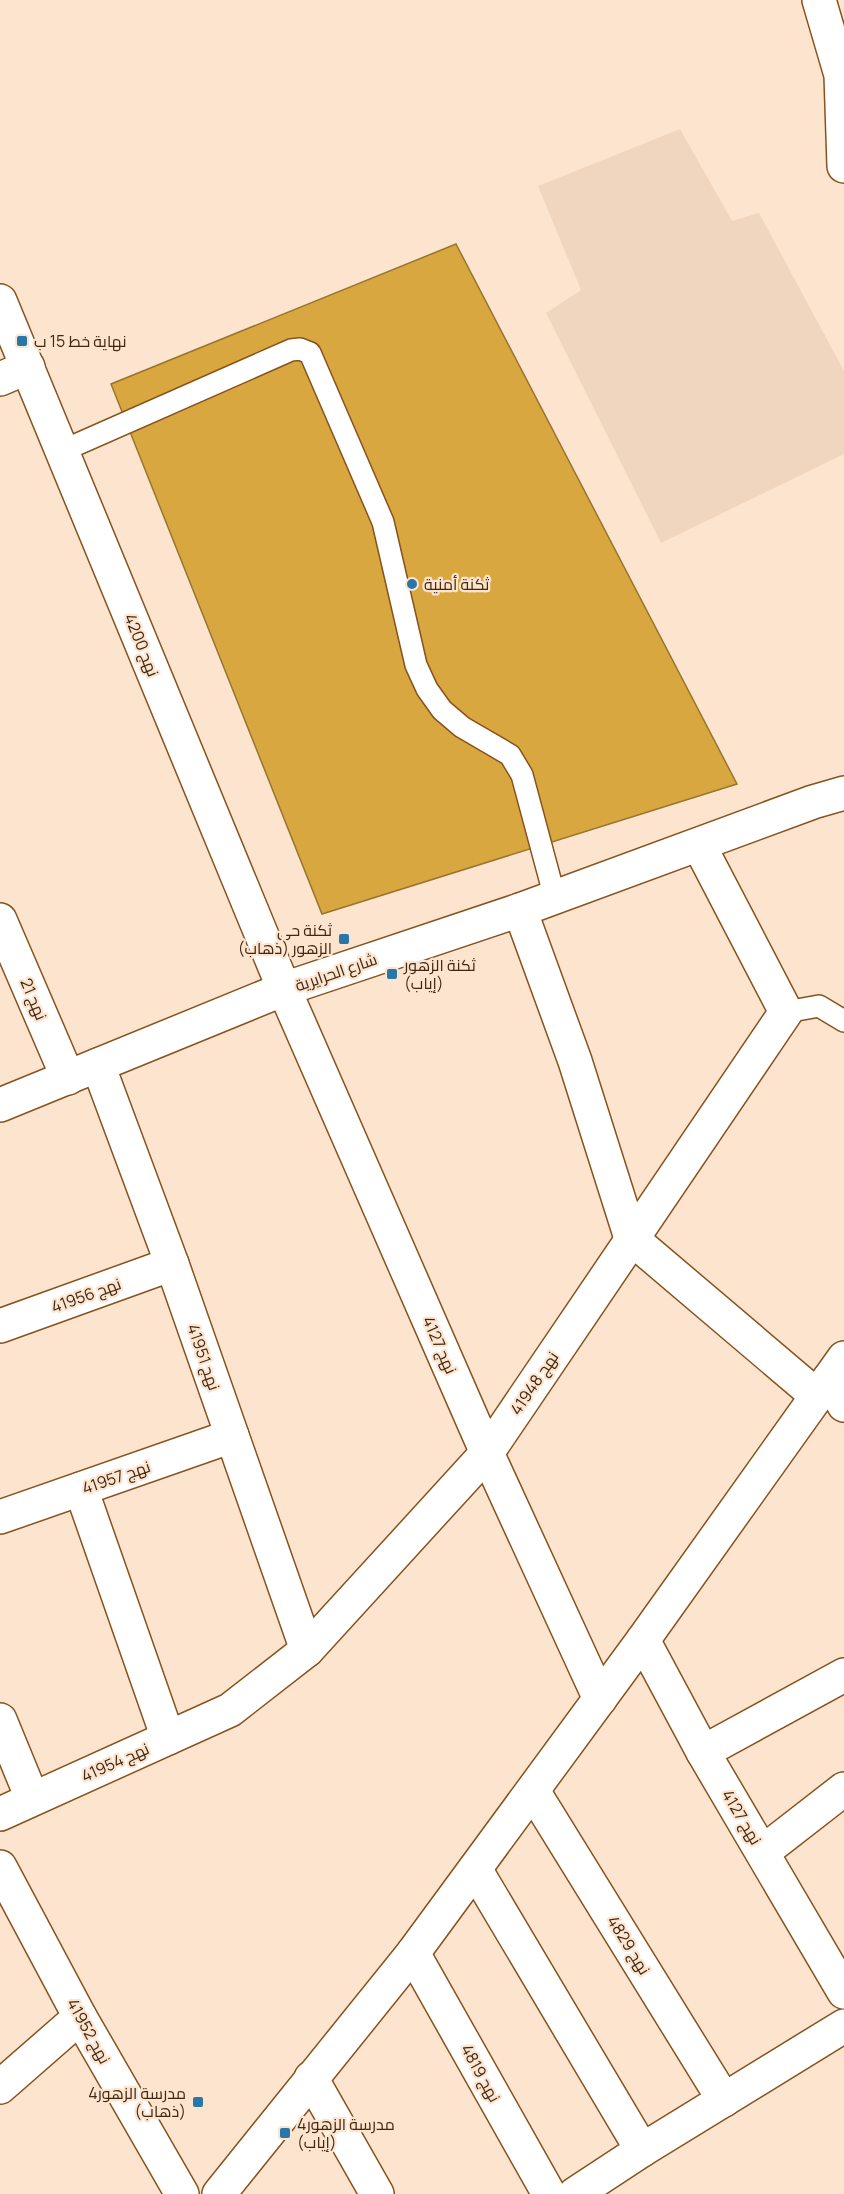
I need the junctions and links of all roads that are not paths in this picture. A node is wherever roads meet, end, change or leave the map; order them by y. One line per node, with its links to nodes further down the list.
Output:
1 (819, 0): 2 (street)
2 (842, 74): 3 (street)
3 (844, 166)
4 (0, 301): 5 (street, نهج 4200)
5 (14, 373): 6 (street, نهج 4200)
6 (62, 452): 11 (lane); 14 (street, نهج 4200)
7 (844, 786): 9 (street, شارع الحرايرية)
8 (844, 793): 9 (street, شارع الحرايرية)
9 (813, 802): 10 (street, شارع الحرايرية)
10 (699, 845): 11 (street, شارع الحرايرية); 15 (street)
11 (555, 898): 12 (street, شارع الحرايرية)
12 (520, 910): 14 (street, شارع الحرايرية); 20 (street)
13 (0, 920): 18 (street, نهج 21)
14 (284, 989): 17 (street, شارع الحرايرية); 25 (street, نهج 4127)
15 (786, 1012): 16 (lane); 20 (street, نهج 41948)
16 (844, 1022)
17 (98, 1065): 18 (street, شارع الحرايرية); 21 (street, نهج 41951)
18 (68, 1078): 19 (street, شارع الحرايرية)
19 (0, 1105)
20 (632, 1238): 23 (street); 25 (street, نهج 41948)
21 (172, 1264): 22 (street, نهج 41956); 24 (street, نهج 41951)
22 (0, 1326)
23 (834, 1385): 28 (street)
24 (232, 1436): 26 (street, نهج 41957); 29 (street, نهج 41951)
25 (487, 1453): 29 (street, نهج 41948); 31 (street, نهج 4127)
26 (81, 1489): 27 (street, نهج 41957); 34 (street)
27 (0, 1517)
28 (643, 1640): 31 (street); 35 (street, نهج 4127)
29 (307, 1650): 32 (street, نهج 41948)
30 (844, 1675): 35 (street)
31 (600, 1699): 37 (street)
32 (230, 1710): 34 (street, نهج 41954)
33 (0, 1720): 38 (street)
34 (168, 1738): 38 (street, نهج 41954)
35 (704, 1752): 40 (street, نهج 4127)
36 (844, 1789): 40 (street)
37 (533, 1791): 42 (street); 49 (street, نهج 4829)
38 (33, 1798): 39 (street, نهج 41954)
39 (0, 1814)
40 (763, 1851): 44 (street, نهج 4127)
41 (0, 1867): 45 (street, نهج 41952)
42 (475, 1869): 43 (street); 50 (street)
43 (413, 1953): 47 (street); 54 (street, نهج 4819)
44 (844, 1992)
45 (81, 2017): 48 (street); 51 (street, نهج 41952)
46 (844, 2026): 49 (street)
47 (311, 2078): 52 (street); 53 (street)
48 (0, 2087)
49 (724, 2100): 50 (street)
50 (642, 2150): 55 (street)
51 (182, 2194)
52 (219, 2194)
53 (377, 2194)
54 (549, 2194)
55 (575, 2194)

